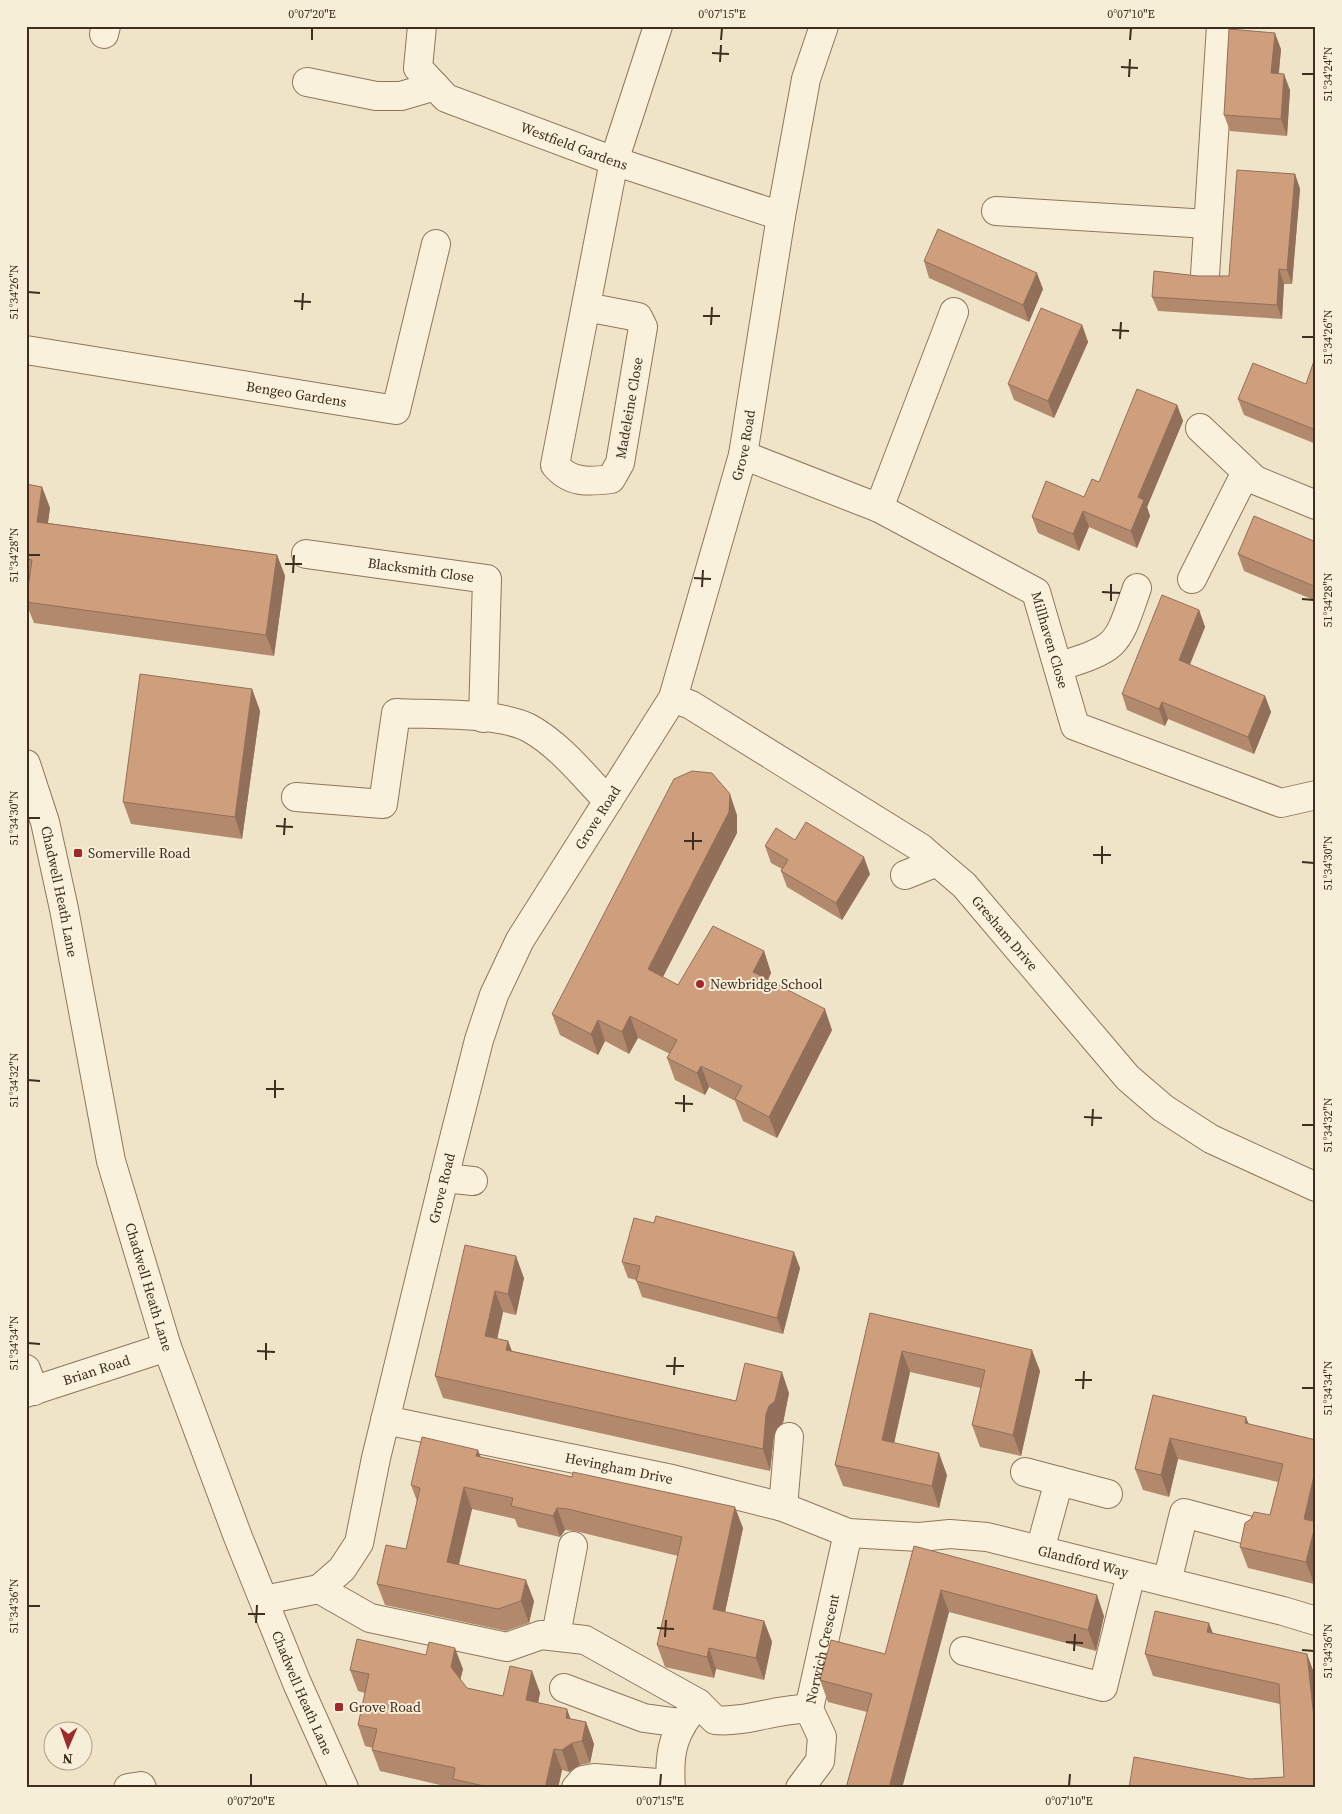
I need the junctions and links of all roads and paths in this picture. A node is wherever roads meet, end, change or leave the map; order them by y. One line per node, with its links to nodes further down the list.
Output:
1 (422, 26): 6 (street, Westfield Gardens)
2 (658, 26): 7 (street, Madeleine Close)
3 (824, 26): 9 (street, Grove Road)
4 (1221, 26): 10 (street)
5 (307, 82): 6 (street)
6 (435, 86): 7 (street, Westfield Gardens)
7 (614, 161): 9 (street, Westfield Gardens); 13 (street, Madeleine Close)
8 (996, 210): 10 (street)
9 (781, 216): 17 (street, Grove Road)
10 (1208, 224): 12 (street)
11 (436, 244): 15 (street, Bengeo Gardens)
12 (1205, 275)
13 (586, 307): 13 (street, Madeleine Close)
14 (954, 312): 20 (street)
15 (26, 350)
16 (1200, 428): 18 (street)
17 (743, 455): 20 (street, Millhaven Close); 25 (street, Grove Road)
18 (1246, 472): 19 (street); 22 (street)
19 (1316, 505)
20 (879, 508): 24 (street, Millhaven Close)
21 (306, 554): 26 (street, Blacksmith Close)
22 (1192, 579)
23 (1137, 588): 24 (street)
24 (1058, 667): 28 (street, Millhaven Close)
25 (673, 698): 30 (street, Grove Road); 31 (street, Gresham Drive)
26 (483, 718): 29 (street); 30 (street)
27 (26, 764): 36 (street, Chadwell Heath Lane)
28 (1316, 795)
29 (296, 797)
30 (608, 801): 33 (street, Grove Road)
31 (937, 862): 32 (street); 35 (street, Gresham Drive)
32 (904, 875)
33 (444, 1178): 34 (street); 38 (street, Grove Road)
34 (473, 1181)
35 (1316, 1187)
36 (167, 1347): 37 (street, Brian Road); 51 (street, Chadwell Heath Lane)
37 (29, 1385)
38 (385, 1420): 43 (street, Hevingham Drive); 50 (street, Grove Road)
39 (789, 1437): 43 (street)
40 (1025, 1472): 41 (street)
41 (1059, 1481): 42 (street); 47 (street)
42 (1108, 1494)
43 (783, 1507): 45 (street, Hevingham Drive)
44 (1246, 1530): 49 (street)
45 (848, 1533): 47 (street, Glandford Way); 56 (street, Norwich Crescent)
46 (573, 1546): 53 (street)
47 (1040, 1550): 48 (street, Glandford Way)
48 (1131, 1574): 49 (street, Glandford Way); 54 (street)
49 (1168, 1582): 52 (street, Glandford Way)
50 (319, 1589): 51 (street, Grove Road); 53 (street)
51 (264, 1600): 61 (street, Chadwell Heath Lane)
52 (1314, 1613)
53 (556, 1636): 57 (street)
54 (964, 1651)
55 (564, 1688): 57 (street)
56 (809, 1709): 57 (street); 63 (street, Norwich Crescent)
57 (690, 1713): 58 (street)
58 (670, 1786): 62 (street)
59 (128, 1788): 60 (street)
60 (142, 1788)
61 (344, 1788)
62 (576, 1788)
63 (800, 1788)

